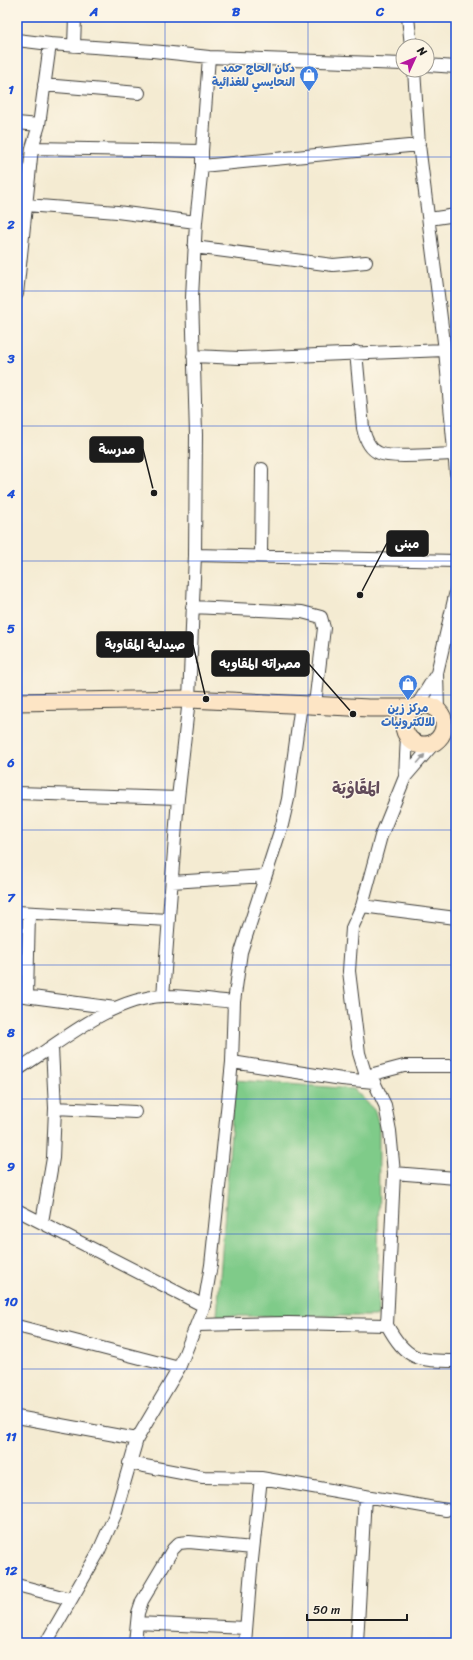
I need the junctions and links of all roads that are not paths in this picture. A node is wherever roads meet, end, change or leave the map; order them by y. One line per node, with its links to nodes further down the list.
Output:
1 (75, 17): 6 (street)
2 (408, 17): 3 (street)
3 (410, 38)
4 (17, 40): 5 (street)
5 (50, 44): 6 (street); 12 (street)
6 (74, 46): 7 (street)
7 (209, 57): 8 (street); 18 (street)
8 (395, 64)
9 (435, 65): 10 (street)
10 (454, 66)
11 (415, 78): 16 (street)
12 (44, 85): 13 (street); 15 (street)
13 (139, 93)
14 (17, 123): 15 (street)
15 (39, 125): 17 (street)
16 (419, 145): 19 (street); 22 (street)
17 (32, 148): 18 (street); 20 (street)
18 (202, 151): 19 (street)
19 (202, 166): 23 (street)
20 (26, 205): 23 (street); 24 (street)
21 (456, 215): 22 (street)
22 (429, 219): 28 (street)
23 (196, 222): 25 (street)
24 (21, 224): 27 (street)
25 (194, 247): 26 (street); 30 (street)
26 (366, 262)
27 (17, 294)
28 (445, 350): 29 (street); 31 (street)
29 (356, 352): 30 (street); 32 (street)
30 (194, 356): 35 (street)
31 (454, 420): 32 (street)
32 (454, 454): 34 (street)
33 (262, 469): 36 (street)
34 (456, 473)
35 (195, 555): 36 (street); 39 (street)
36 (261, 556): 37 (street)
37 (456, 561)
38 (456, 591): 40 (street)
39 (192, 607): 41 (street); 43 (street)
40 (437, 673): 45 (street); 46 (street)
41 (190, 699): 42 (street); 43 (street); 51 (street)
42 (17, 702)
43 (308, 704): 44 (street); 52 (street)
44 (369, 708): 45 (street); 47 (street)
45 (414, 708): 46 (street); 47 (street)
46 (445, 715): 48 (street)
47 (406, 732): 48 (street); 49 (street)
48 (444, 738): 49 (street, one-way to 48)
49 (405, 777): 54 (street)
50 (17, 793): 51 (street)
51 (178, 798): 53 (street)
52 (264, 876): 53 (street); 60 (street)
53 (172, 882): 57 (street)
54 (362, 906): 56 (street); 66 (street)
55 (23, 912): 57 (street); 58 (street)
56 (456, 918)
57 (169, 920): 59 (street)
58 (22, 995): 61 (street)
59 (163, 996): 60 (street); 61 (street)
60 (234, 1002): 63 (street)
61 (115, 1008): 62 (street)
62 (52, 1048): 65 (street); 67 (street)
63 (232, 1062): 66 (street); 73 (street)
64 (456, 1066): 66 (street)
65 (17, 1070)
66 (370, 1079): 69 (street)
67 (55, 1108): 68 (street); 72 (street)
68 (135, 1112)
69 (394, 1173): 70 (street); 75 (street)
70 (456, 1178)
71 (17, 1210): 72 (street)
72 (42, 1222): 73 (street)
73 (204, 1306): 74 (street)
74 (197, 1325): 75 (street); 78 (street)
75 (387, 1325): 77 (street)
76 (17, 1326): 78 (street)
77 (456, 1361)
78 (179, 1368): 80 (street)
79 (17, 1417): 80 (street)
80 (137, 1439): 81 (street)
81 (129, 1463): 82 (street); 87 (street)
82 (261, 1478): 83 (street); 85 (street)
83 (365, 1496): 84 (street); 93 (street)
84 (446, 1510)
85 (253, 1548): 88 (street); 89 (street)
86 (17, 1585): 87 (street)
87 (70, 1599): 90 (street)
88 (137, 1623): 89 (street); 91 (street)
89 (246, 1628): 92 (street)
90 (46, 1643)
91 (135, 1643)
92 (245, 1643)
93 (357, 1643)

